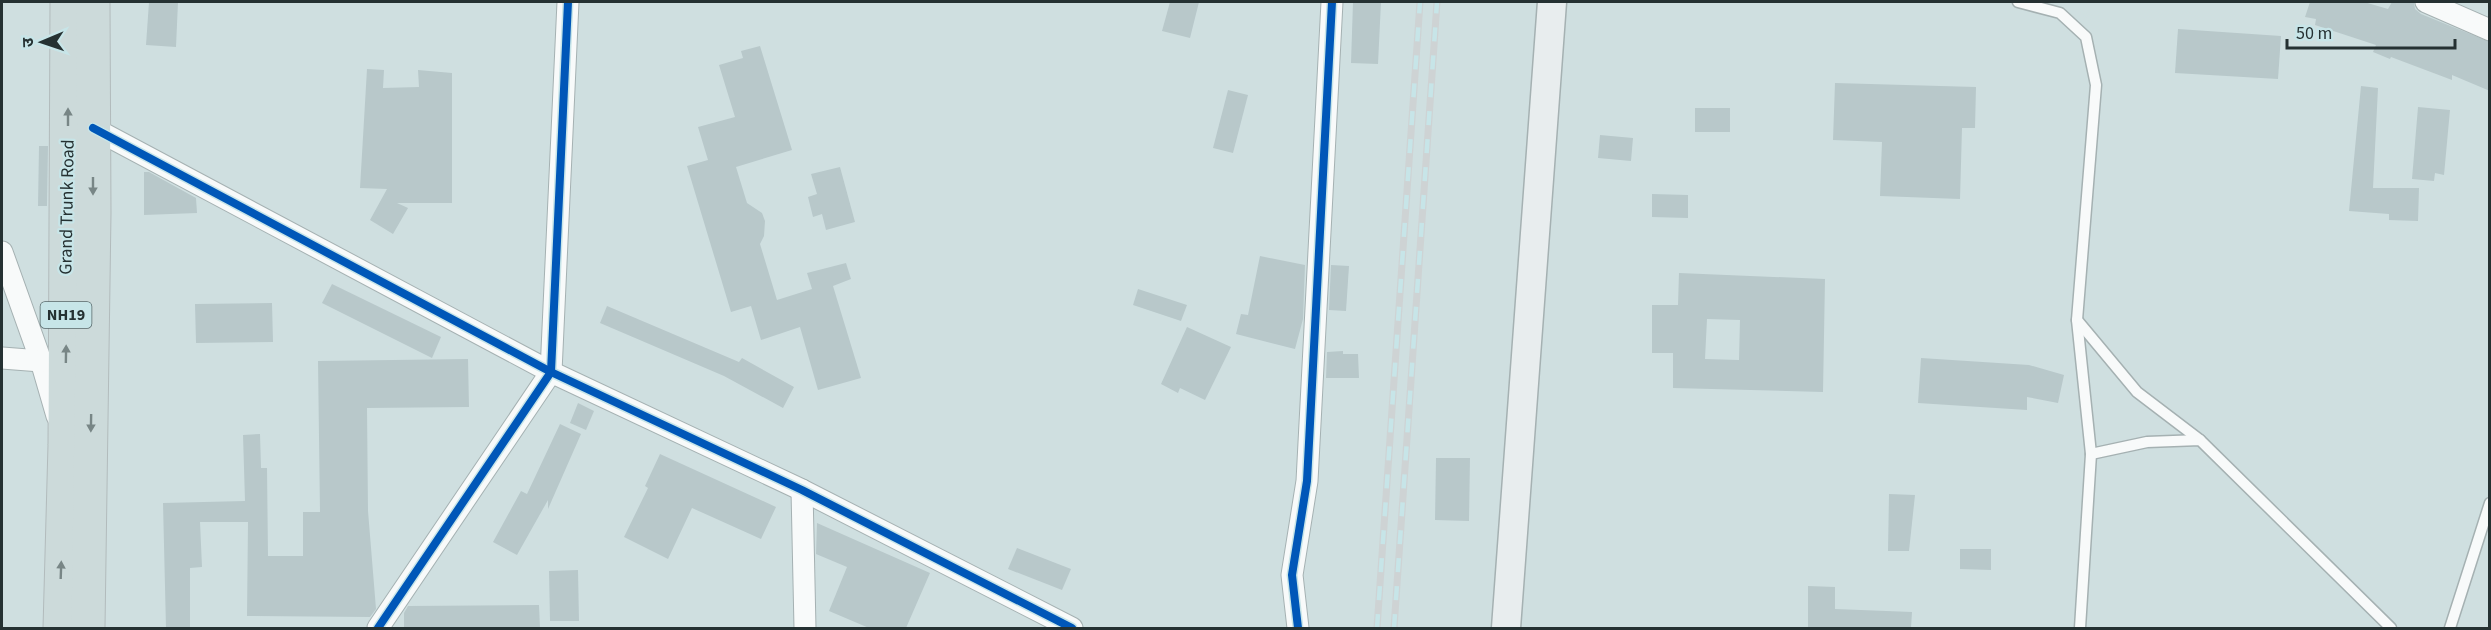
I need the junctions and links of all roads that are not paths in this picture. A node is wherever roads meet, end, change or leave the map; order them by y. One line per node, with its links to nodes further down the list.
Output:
1 (67, 2): 16 (highway, Grand Trunk Road / NH19, one-way to 1)
2 (93, 2): 9 (highway, Grand Trunk Road / NH19)
3 (568, 2): 14 (street)
4 (1332, 2): 25 (street)
5 (1552, 2): 26 (main road)
6 (2018, 2): 11 (lane)
7 (2426, 2): 8 (street)
8 (2490, 30)
9 (93, 128): 14 (street); 21 (highway, Grand Trunk Road / NH19, one-way to 21)
10 (2, 252): 13 (street)
11 (2077, 320): 15 (lane); 17 (lane)
12 (2, 358): 13 (street)
13 (41, 361): 16 (street)
14 (551, 372): 18 (street); 22 (street)
15 (2200, 440): 17 (lane); 28 (lane)
16 (65, 445): 20 (highway, Grand Trunk Road / NH19, one-way to 16)
17 (2091, 454): 27 (lane)
18 (802, 490): 23 (street); 24 (street)
19 (2490, 502): 29 (lane)
20 (60, 628)
21 (88, 628)
22 (378, 628)
23 (805, 628)
24 (1072, 628)
25 (1298, 628)
26 (1506, 628)
27 (2080, 628)
28 (2391, 628)
29 (2450, 628)

